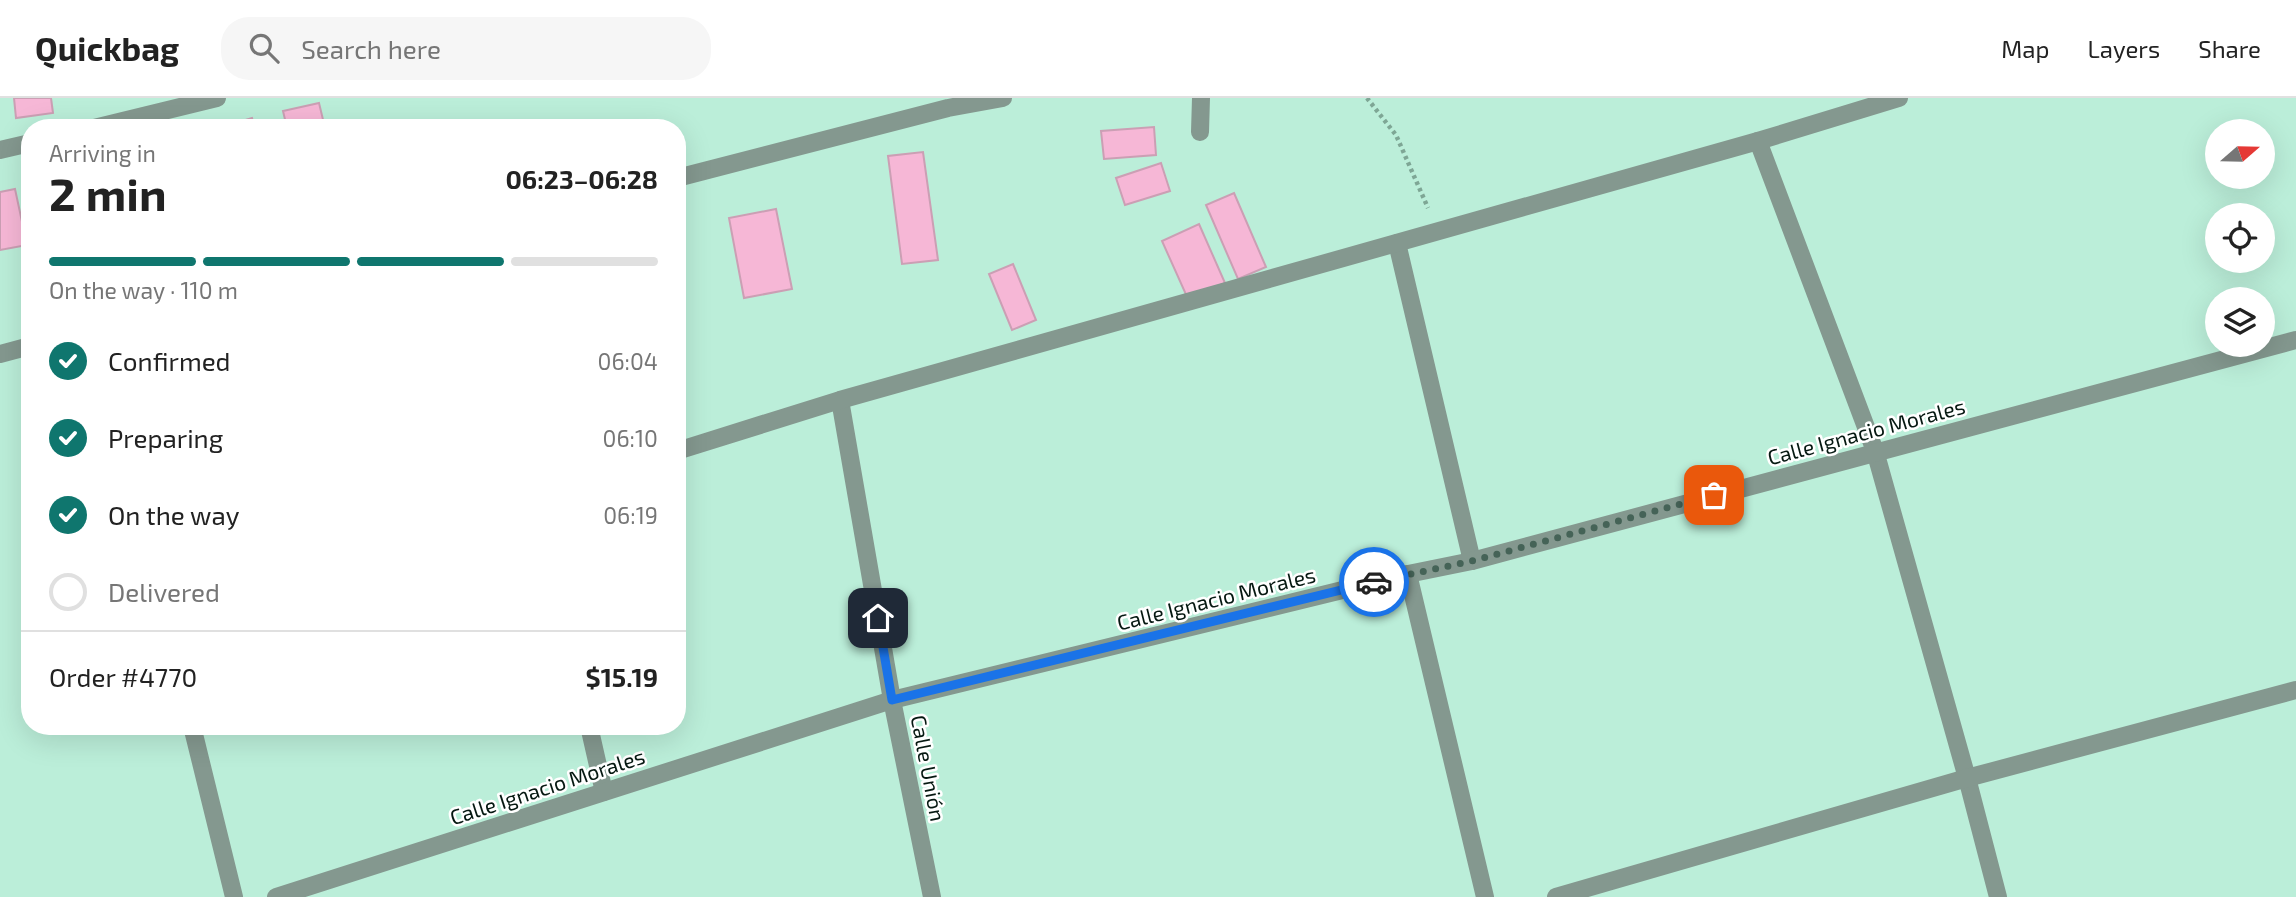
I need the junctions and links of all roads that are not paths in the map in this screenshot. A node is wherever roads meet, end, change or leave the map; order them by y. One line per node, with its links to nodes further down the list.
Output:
1 (217, 98): 5 (street)
2 (1003, 98): 10 (street)
3 (1201, 98): 6 (street)
4 (1899, 98): 7 (street)
5 (131, 119)
6 (1200, 132)
7 (1758, 141): 11 (street); 17 (street)
8 (21, 145): 9 (street)
9 (0, 150)
10 (686, 176)
11 (1397, 243): 15 (street); 18 (street)
12 (2296, 340): 17 (street, Calle Ignacio Morales)
13 (21, 348): 14 (street)
14 (0, 354)
15 (840, 400): 16 (street); 21 (street, Calle Unión)
16 (686, 448)
17 (1875, 451): 18 (street, Calle Ignacio Morales); 24 (street)
18 (1472, 561): 19 (street, Calle Ignacio Morales)
19 (1408, 574): 21 (street, Calle Ignacio Morales); 29 (street)
20 (2296, 690): 24 (street)
21 (892, 700): 25 (street, Calle Ignacio Morales); 28 (street, Calle Unión)
22 (194, 735): 26 (street)
23 (591, 735): 25 (street)
24 (1967, 778): 30 (street); 31 (street)
25 (604, 792): 27 (street, Calle Ignacio Morales)
26 (234, 897)
27 (276, 897)
28 (932, 897)
29 (1485, 897)
30 (1556, 897)
31 (1997, 897)

